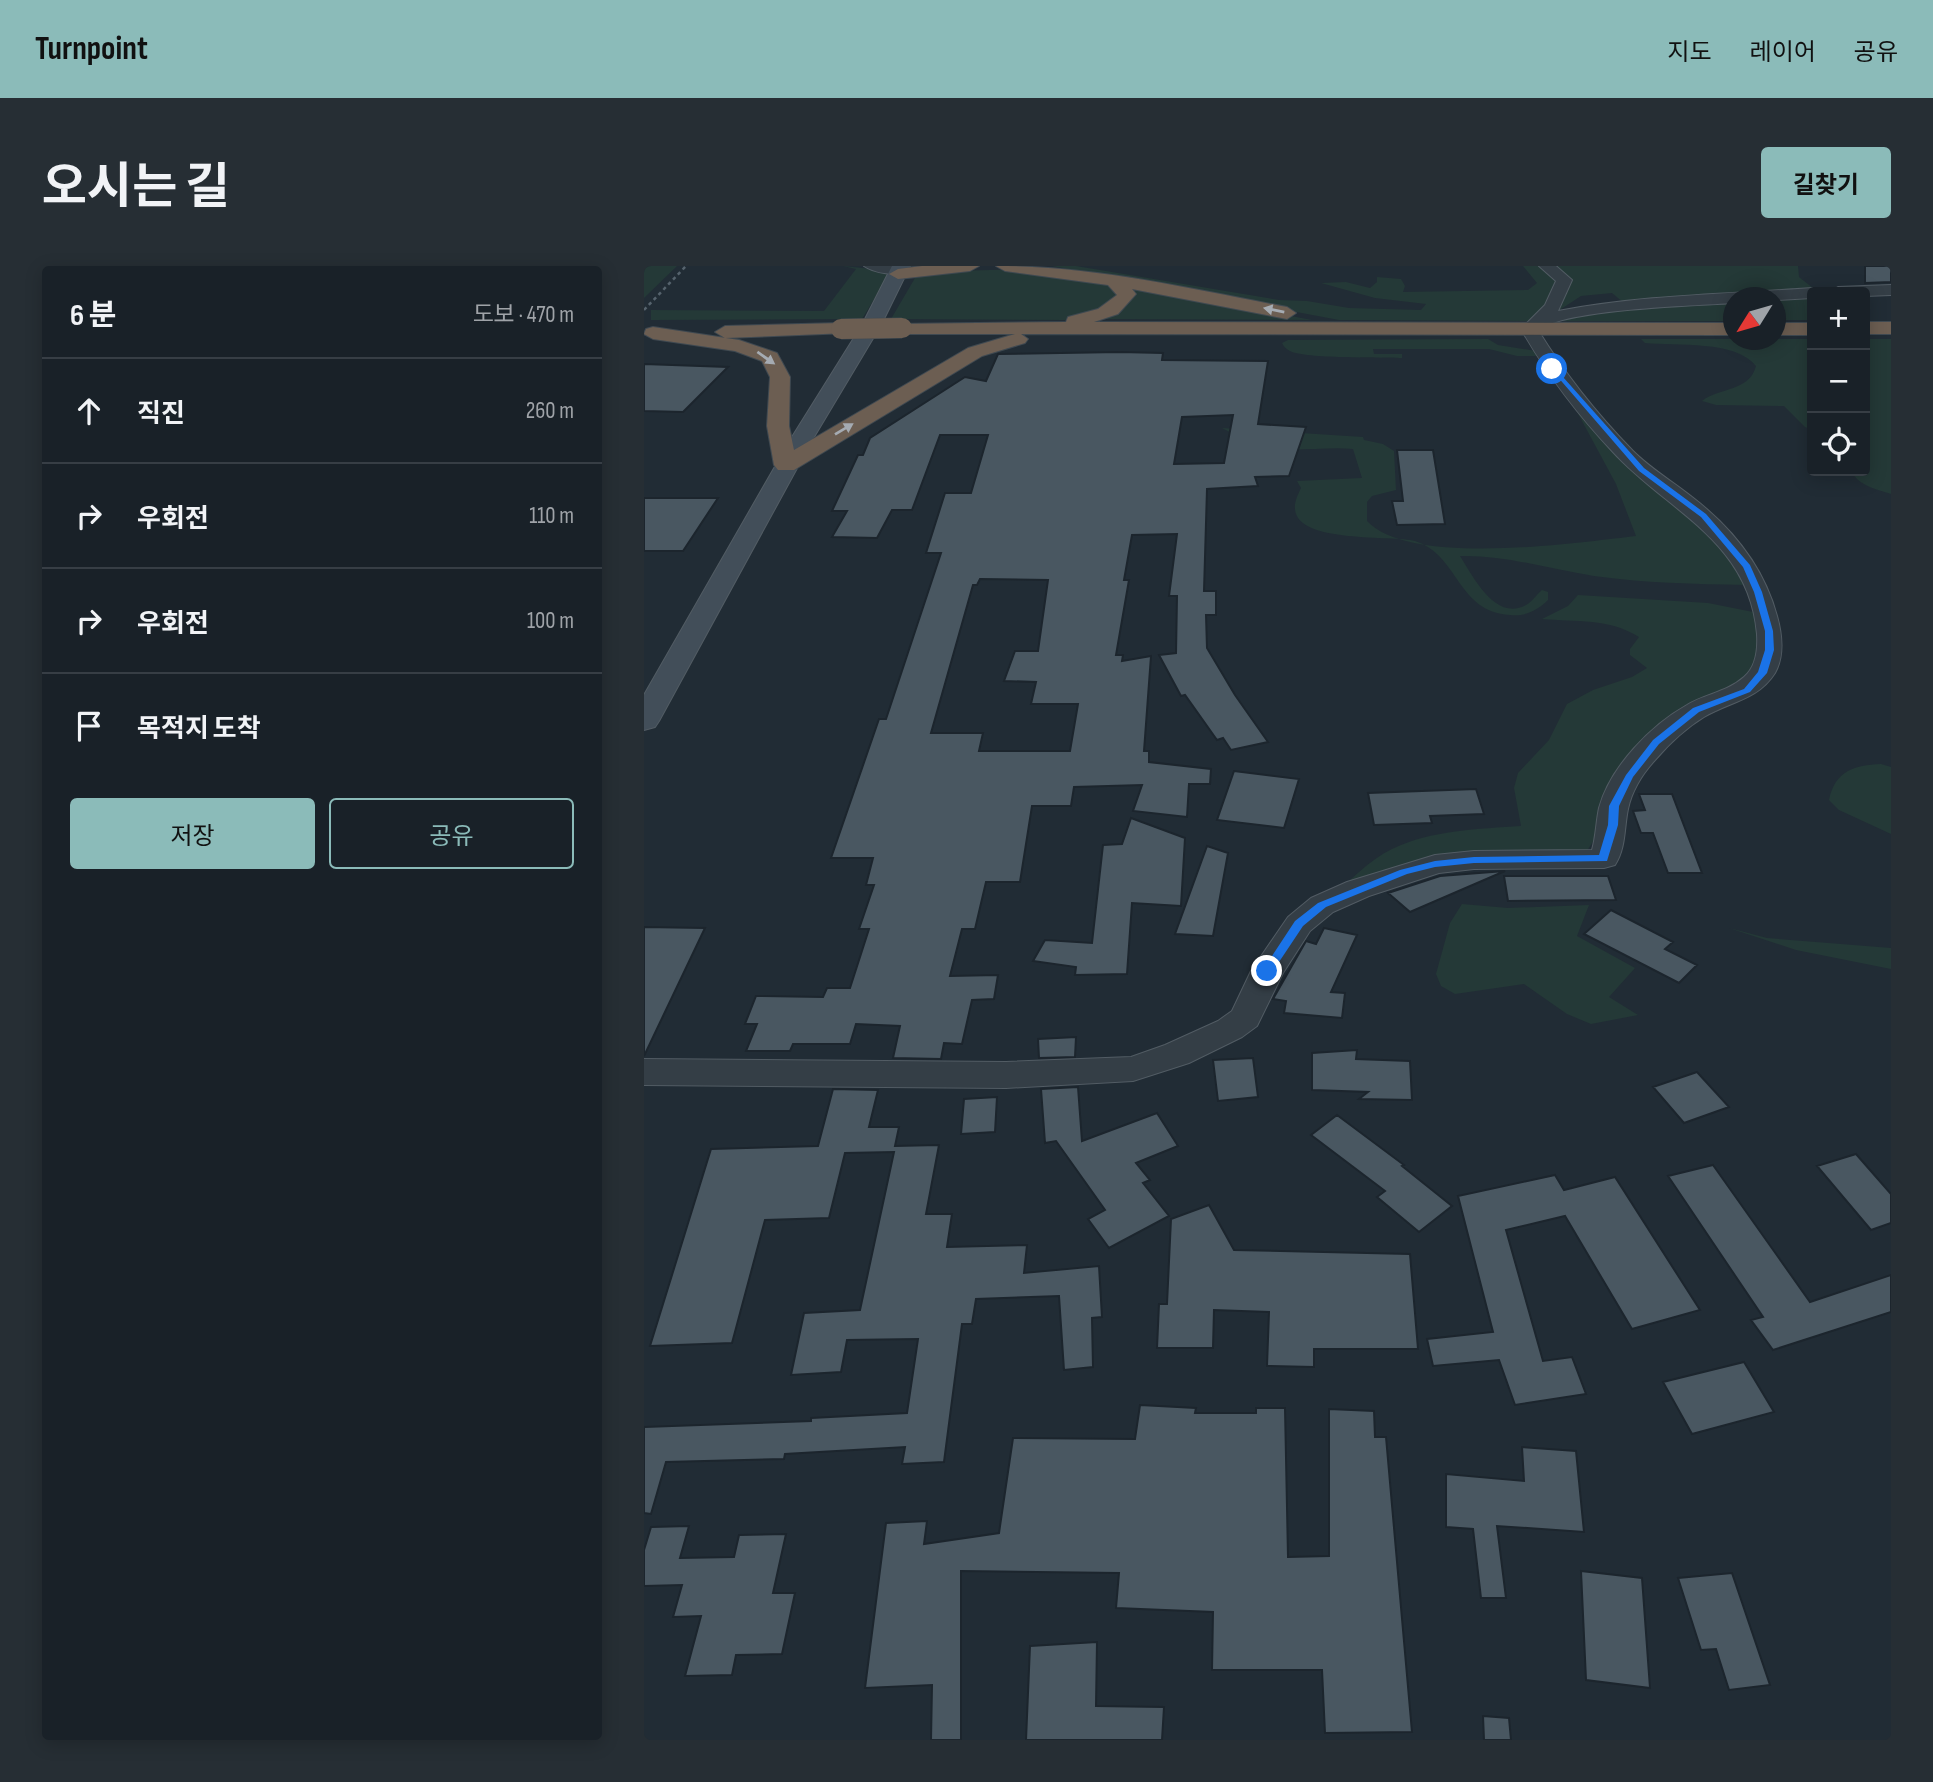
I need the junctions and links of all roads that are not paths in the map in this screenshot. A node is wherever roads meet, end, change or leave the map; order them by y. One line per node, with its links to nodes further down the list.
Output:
1 (872, 266): 5 (street)
2 (970, 266): 5 (highway)
3 (1005, 266): 6 (highway)
4 (1547, 266): 12 (street)
5 (899, 270): 22 (main road)
6 (1113, 280): 15 (highway); 16 (highway, one-way to 6)
7 (1891, 290): 8 (street)
8 (1870, 291)
9 (1807, 293): 10 (street)
10 (1786, 295)
11 (1723, 299): 12 (street)
12 (1537, 324): 16 (highway); 17 (highway); 24 (street)
13 (1870, 328): 14 (highway)
14 (1891, 328)
15 (983, 329): 20 (highway); 21 (highway, bridge)
16 (1364, 329): 20 (highway)
17 (1723, 329)
18 (1786, 329): 19 (highway)
19 (1807, 329)
20 (1068, 330): 22 (highway, one-way to 20)
21 (648, 333): 22 (highway, one-way to 22)
22 (786, 465): 23 (main road)
23 (644, 721)
24 (644, 1072)

